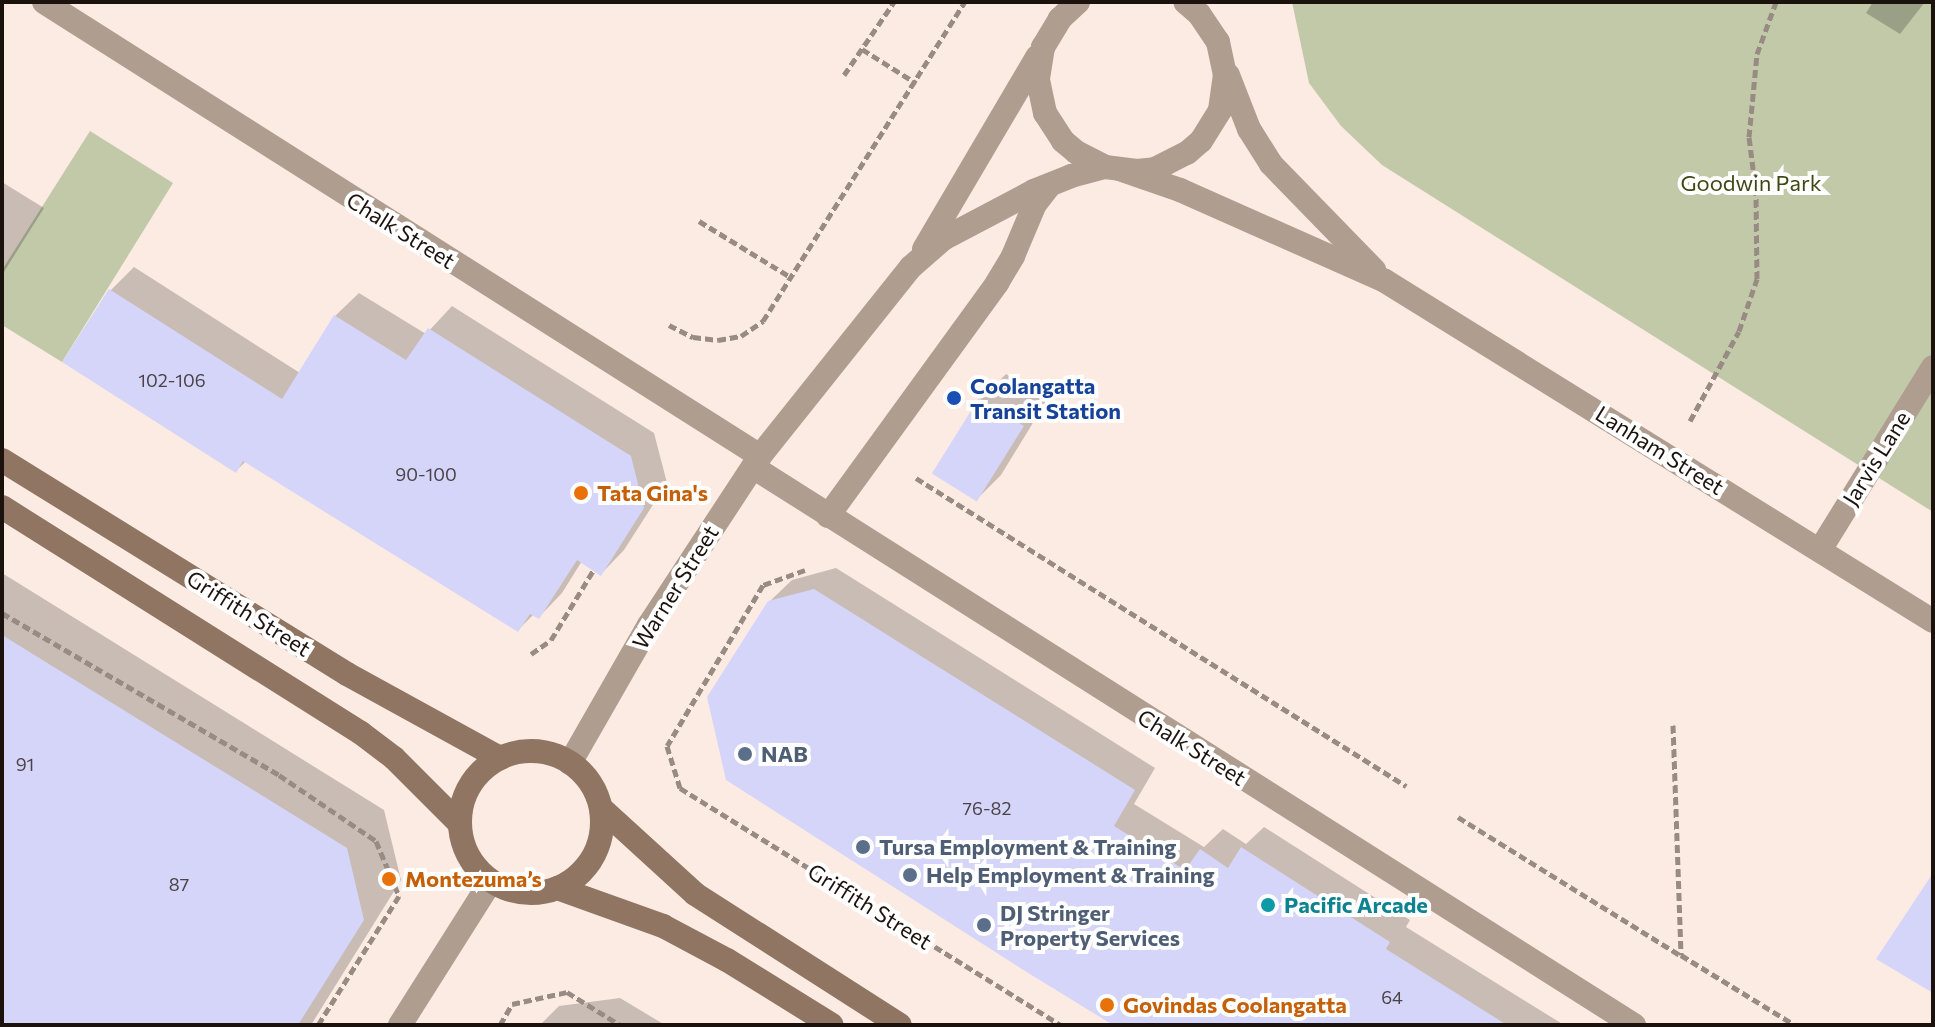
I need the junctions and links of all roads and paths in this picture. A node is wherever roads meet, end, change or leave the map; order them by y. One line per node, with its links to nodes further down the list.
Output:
1 (44, 2): 22 (street, Chalk Street)
2 (894, 2): 8 (path)
3 (965, 2): 11 (path)
4 (1185, 2): 9 (street)
5 (1201, 2): 9 (street)
6 (1776, 2): 20 (path)
7 (1064, 14): 12 (street, Lanham Street); 15 (street, Warner Street)
8 (862, 49): 10 (path); 11 (path)
9 (1220, 50): 12 (street, Warner Street); 17 (street, Lanham Street)
10 (844, 75)
11 (916, 83): 16 (path)
12 (1112, 168): 13 (street, Warner Street); 17 (street, Lanham Street)
13 (1050, 185): 15 (street, Warner Street); 25 (street)
14 (699, 221): 16 (path)
15 (911, 267): 22 (street, Warner Street)
16 (792, 278): 18 (path)
17 (1385, 281): 20 (street, Lanham Street)
18 (669, 325)
19 (1933, 367): 26 (street, Jarvis Lane)
20 (1670, 456): 26 (street, Lanham Street)
21 (2, 460): 33 (main road, Griffith Street)
22 (756, 462): 25 (street, Chalk Street); 34 (street, Warner Street)
23 (916, 478): 35 (path)
24 (2, 507): 38 (main road, Griffith Street)
25 (828, 516): 49 (street, Chalk Street)
26 (1820, 550): 30 (street, Lanham Street)
27 (805, 570): 48 (path, Griffith Street)
28 (593, 571): 31 (path)
29 (2, 613): 42 (path)
30 (1933, 621)
31 (531, 654)
32 (1673, 725): 41 (path)
33 (500, 758): 34 (main road); 38 (main road)
34 (570, 763): 36 (main road)
35 (1406, 786)
36 (602, 809): 40 (main road); 47 (main road)
37 (1458, 817): 41 (path)
38 (460, 824): 39 (main road)
39 (491, 881): 40 (main road); 43 (street)
40 (557, 888): 46 (main road)
41 (1681, 955): 50 (path)
42 (318, 1025)
43 (400, 1025)
44 (500, 1025): 45 (path)
45 (620, 1025)
46 (832, 1025)
47 (900, 1025)
48 (1061, 1025)
49 (1634, 1025)
50 (1795, 1025)

